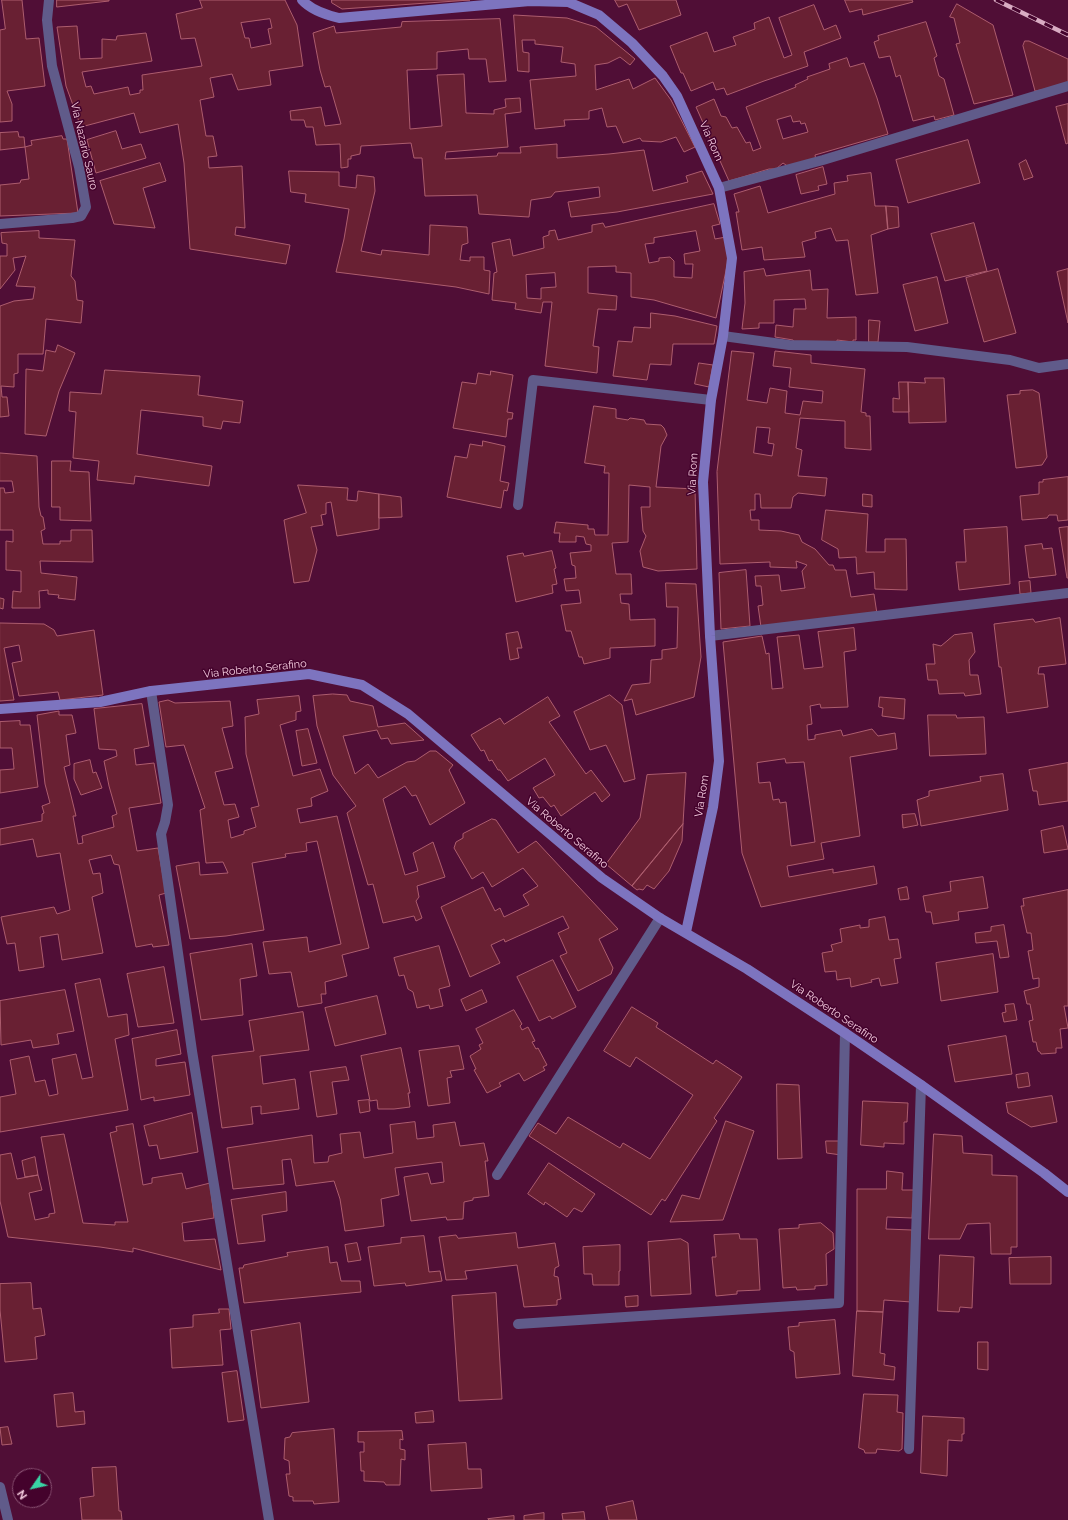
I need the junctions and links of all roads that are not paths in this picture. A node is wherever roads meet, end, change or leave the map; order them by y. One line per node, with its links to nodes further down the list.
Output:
1 (49, 0): 6 (street, Via Nazario Sauro)
2 (302, 0): 3 (main road, Via Rom)
3 (530, 0): 5 (main road, Via Rom)
4 (1068, 86): 5 (street)
5 (719, 188): 7 (main road, Via Rom)
6 (0, 224)
7 (724, 336): 8 (street); 9 (main road, Via Rom)
8 (1068, 364)
9 (712, 400): 10 (street); 12 (main road, Via Rom)
10 (518, 505)
11 (1068, 593): 12 (street)
12 (710, 636): 16 (main road, Via Rom)
13 (151, 692): 14 (main road, Via Roberto Serafino); 15 (main road, Via Roberto Serafino); 25 (street)
14 (0, 709)
15 (660, 918): 16 (main road, Via Roberto Serafino); 19 (street)
16 (686, 932): 17 (main road, Via Roberto Serafino)
17 (845, 1033): 18 (main road, Via Roberto Serafino); 21 (street)
18 (921, 1085): 20 (main road, Via Roberto Serafino); 22 (street)
19 (497, 1175)
20 (1068, 1192)
21 (518, 1324)
22 (909, 1449)
23 (0, 1487): 24 (street)
24 (8, 1520)
25 (269, 1520)

